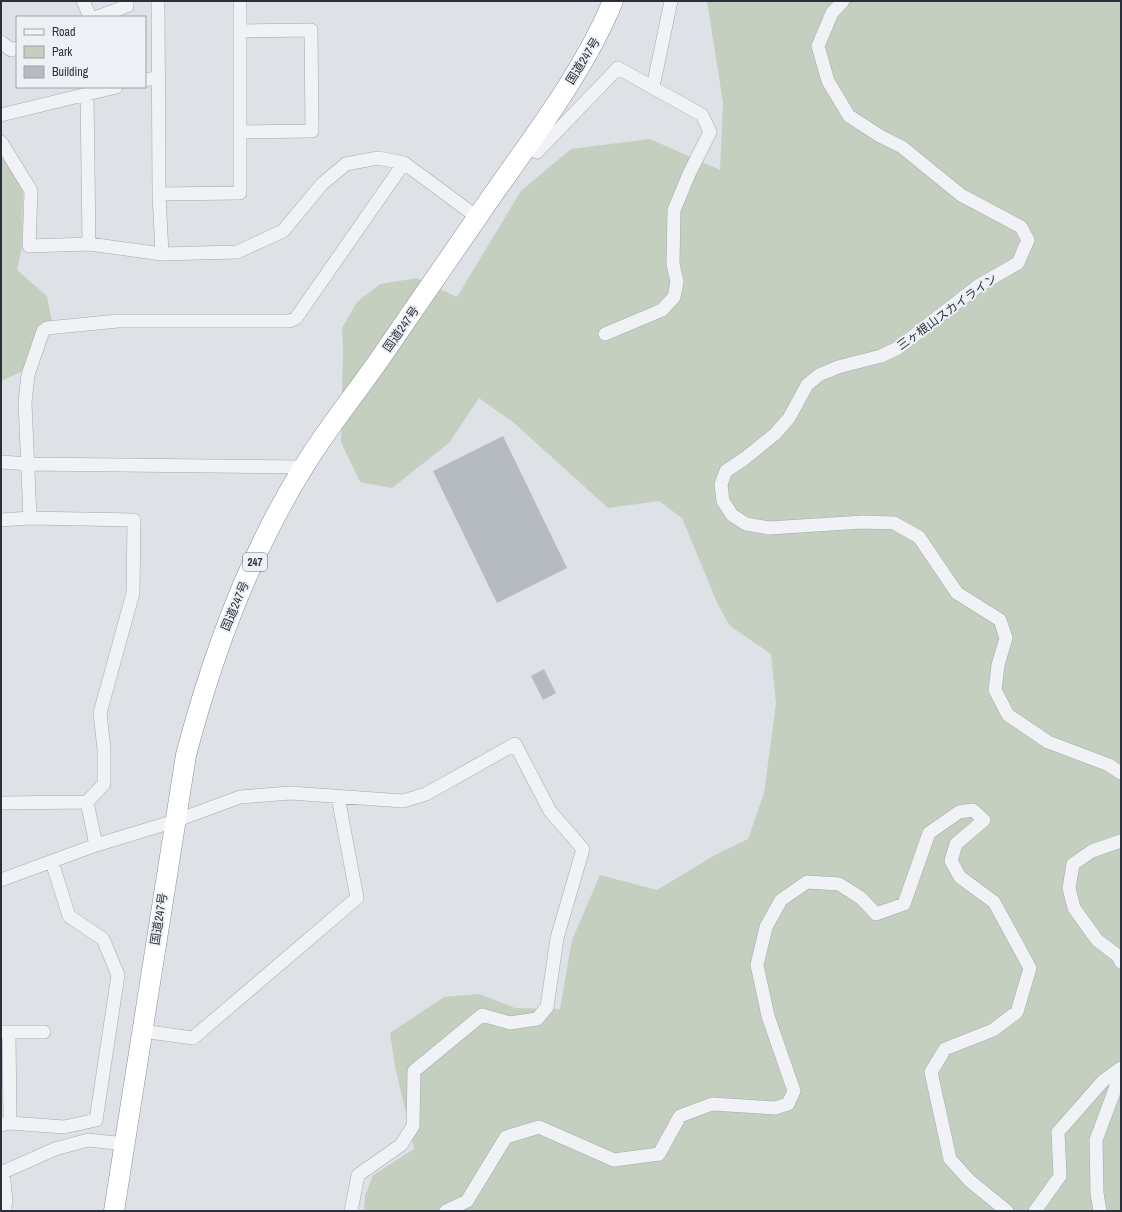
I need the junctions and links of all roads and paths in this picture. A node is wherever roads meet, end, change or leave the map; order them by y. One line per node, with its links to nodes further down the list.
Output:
1 (83, 1): 8 (street)
2 (127, 1): 9 (street)
3 (158, 1): 13 (street)
4 (240, 1): 10 (street)
5 (613, 1): 21 (highway, 国道247号 / 247)
6 (671, 1): 15 (street)
7 (842, 1): 33 (street, 三ヶ根山スカイライン)
8 (90, 16)
9 (100, 16)
10 (240, 30): 19 (street); 19 (street)
11 (1, 42): 12 (street)
12 (16, 48)
13 (159, 77): 14 (street); 23 (street)
14 (146, 80)
15 (653, 87): 21 (street); 27 (street)
16 (112, 88): 17 (street)
17 (87, 94): 18 (street); 25 (street)
18 (1, 115)
19 (240, 132): 23 (street)
20 (1, 142): 25 (street)
21 (526, 146): 24 (highway, 国道247号 / 247)
22 (404, 163): 24 (street); 26 (street); 29 (street)
23 (159, 194): 26 (street)
24 (477, 217): 30 (highway, 国道247号 / 247)
25 (89, 244): 26 (street)
26 (162, 254)
27 (605, 334)
28 (1, 462): 29 (street)
29 (29, 464): 30 (street); 31 (street)
30 (303, 467): 37 (highway, 国道247号 / 247)
31 (30, 518): 32 (street); 35 (street)
32 (1, 520)
33 (1121, 773)
34 (338, 797): 37 (street); 43 (street); 53 (street)
35 (87, 802): 36 (street); 39 (street)
36 (1, 803)
37 (175, 821): 39 (street); 43 (highway, 国道247号 / 247)
38 (1121, 841): 42 (street)
39 (96, 845): 40 (street)
40 (52, 862): 41 (street); 48 (street)
41 (1, 880)
42 (1121, 962)
43 (142, 1031): 49 (highway, 国道247号 / 247)
44 (5, 1032): 45 (street); 48 (street)
45 (44, 1032)
46 (1121, 1068): 56 (street)
47 (1121, 1073): 57 (street)
48 (5, 1124)
49 (125, 1144): 50 (street); 52 (highway, 国道247号 / 247)
50 (2, 1173): 51 (street)
51 (4, 1211)
52 (114, 1211)
53 (351, 1211)
54 (446, 1211): 55 (street)
55 (1007, 1211)
56 (1035, 1211)
57 (1100, 1211)

